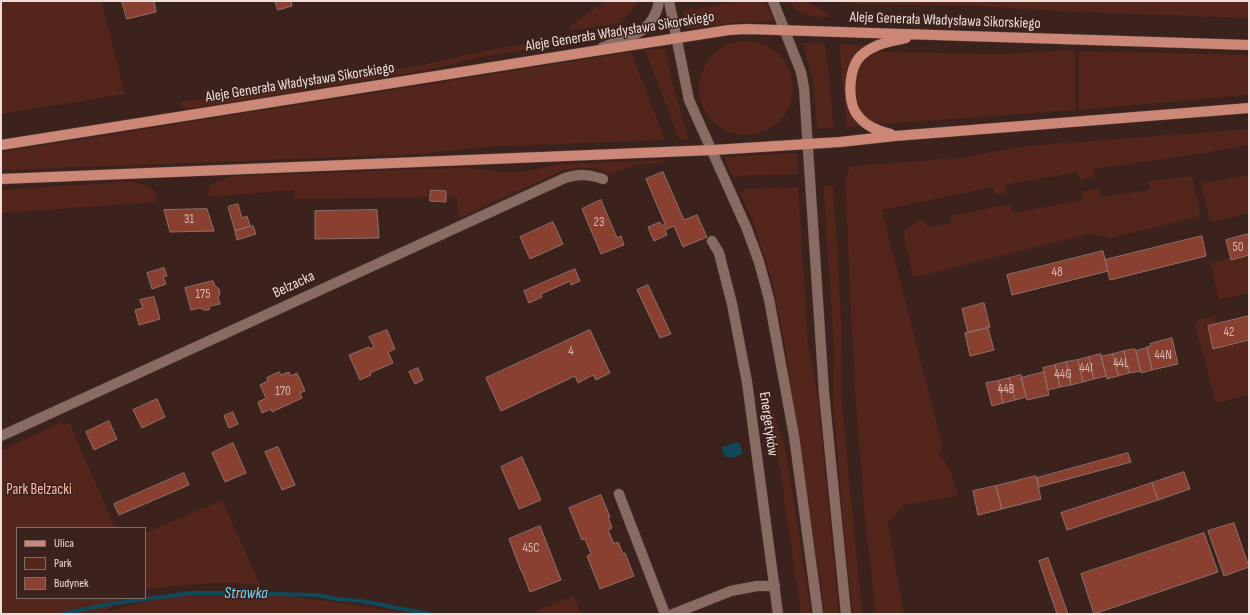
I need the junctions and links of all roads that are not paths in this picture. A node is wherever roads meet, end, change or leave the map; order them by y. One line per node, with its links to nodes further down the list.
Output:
1 (659, 1): 8 (street)
2 (669, 1): 6 (street)
3 (773, 1): 4 (street)
4 (785, 31): 5 (main road, Aleje Generała Władysława Sikorskiego); 6 (main road, Aleje Generała Władysława Sikorskiego); 11 (street)
5 (921, 35): 7 (main road, Aleje Generała Władysława Sikorskiego); 10 (main road)
6 (676, 38): 8 (main road, Aleje Generała Władysława Sikorskiego); 13 (street)
7 (1249, 45)
8 (594, 51): 12 (main road, Aleje Generała Władysława Sikorskiego)
9 (1249, 108): 10 (main road)
10 (896, 136): 11 (main road)
11 (807, 144): 13 (main road); 25 (street)
12 (1, 145)
13 (712, 150): 14 (main road); 24 (street)
14 (1, 179)
15 (603, 179): 17 (street, Belzacka)
16 (712, 241): 19 (street, Energetyków)
17 (1, 436)
18 (619, 494): 21 (street)
19 (775, 586): 20 (street); 23 (street, Energetyków)
20 (690, 611): 22 (street)
21 (665, 614)
22 (673, 614)
23 (778, 614)
24 (818, 614)
25 (846, 614)

